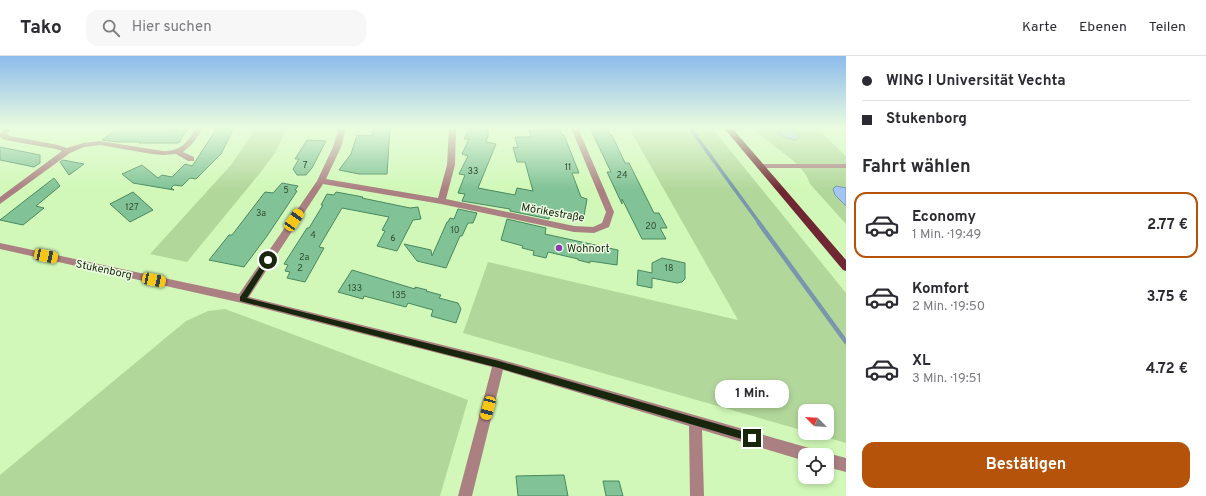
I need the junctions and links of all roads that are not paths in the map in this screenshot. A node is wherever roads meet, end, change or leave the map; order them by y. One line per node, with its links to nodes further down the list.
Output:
1 (61, 149): 9 (street)
2 (72, 149): 9 (street)
3 (137, 149): 10 (street)
4 (184, 149): 10 (street)
5 (336, 149): 14 (street)
6 (452, 149): 16 (street)
7 (584, 149): 16 (street, Mörikestraße)
8 (746, 149): 12 (main road)
9 (67, 151): 15 (street)
10 (178, 152): 11 (street)
11 (191, 159)
12 (761, 166): 13 (street); 18 (main road)
13 (846, 166)
14 (321, 181): 16 (street, Mörikestraße); 19 (street)
15 (0, 201)
16 (441, 201)
17 (0, 246): 19 (street, Stukenborg)
18 (846, 267)
19 (242, 299): 20 (street, Stukenborg)
20 (499, 364): 21 (street, Stukenborg); 25 (street)
21 (695, 421): 22 (street, Stukenborg); 26 (street)
22 (798, 451)
23 (834, 462): 24 (street)
24 (846, 465)
25 (465, 496)
26 (696, 496)

